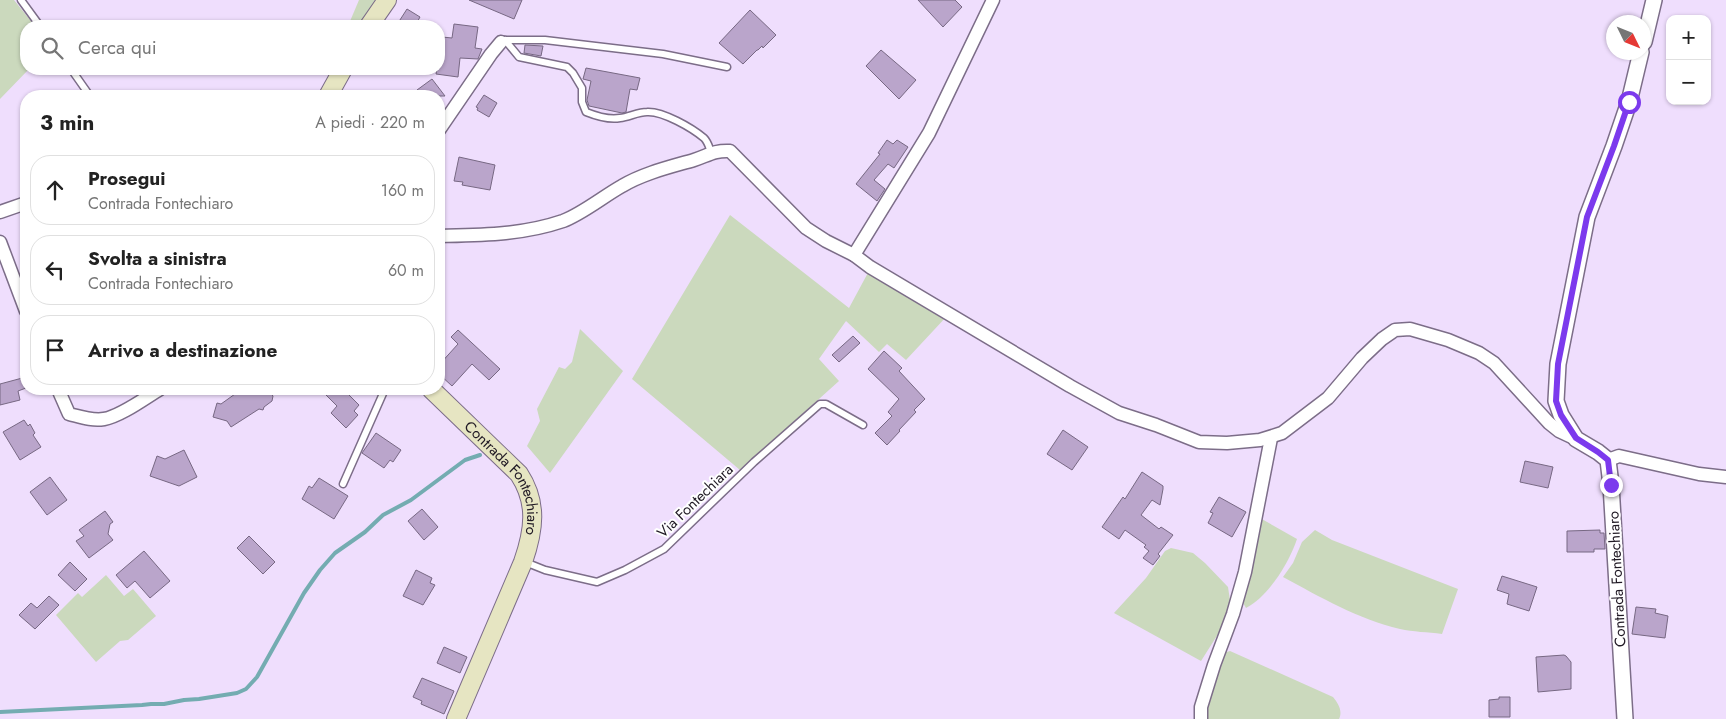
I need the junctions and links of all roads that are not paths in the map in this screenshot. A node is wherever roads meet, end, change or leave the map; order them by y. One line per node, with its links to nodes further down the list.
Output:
1 (21, 0): 6 (lane)
2 (387, 0): 7 (main road)
3 (993, 0): 21 (street)
4 (1654, 0): 5 (street)
5 (1650, 15)
6 (36, 20)
7 (373, 20)
8 (503, 41): 10 (lane); 15 (street); 16 (lane)
9 (1639, 60): 29 (street)
10 (727, 67)
11 (75, 75): 13 (lane)
12 (340, 75): 14 (main road)
13 (86, 90)
14 (331, 90)
15 (445, 121)
16 (711, 152): 19 (street); 21 (street)
17 (20, 205): 18 (street)
18 (0, 212)
19 (445, 236)
20 (0, 242): 22 (street)
21 (854, 255): 28 (street)
22 (20, 295)
23 (61, 395): 24 (street)
24 (150, 395)
25 (382, 395): 32 (lane)
26 (437, 395): 33 (main road, Contrada Fontechiaro)
27 (863, 426): 33 (lane, Via Fontechiara)
28 (1270, 438): 29 (street); 35 (street)
29 (1576, 438): 30 (street)
30 (1608, 460): 31 (street); 36 (street, Contrada Fontechiaro)
31 (1726, 478)
32 (343, 484)
33 (523, 562): 34 (main road, Contrada Fontechiaro)
34 (456, 719)
35 (1201, 719)
36 (1625, 719)

